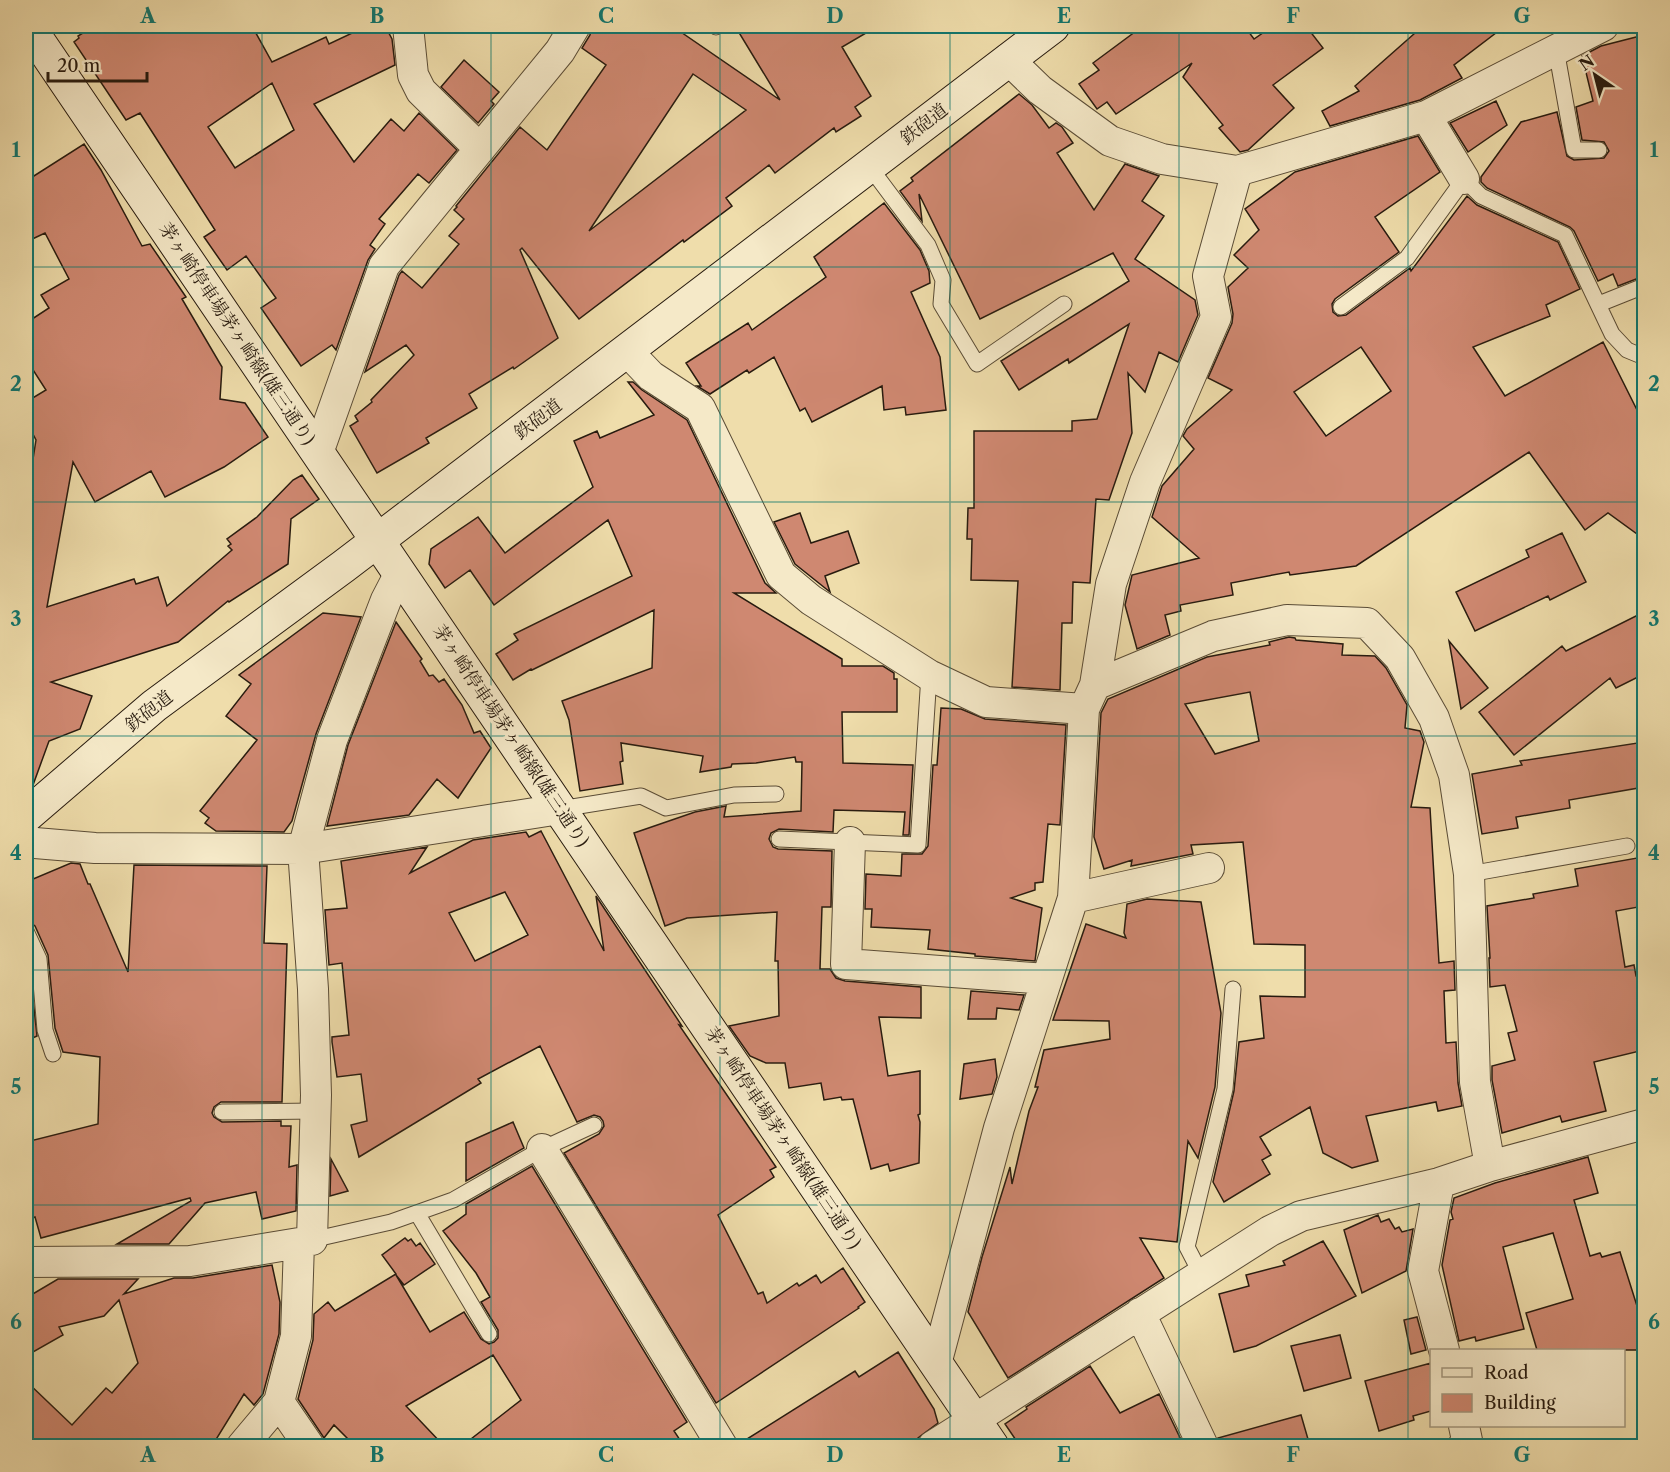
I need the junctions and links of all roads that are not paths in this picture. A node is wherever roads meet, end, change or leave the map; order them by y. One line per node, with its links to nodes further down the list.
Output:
1 (408, 26): 9 (street)
2 (575, 26): 9 (street)
3 (1053, 26): 7 (main road, 鉄砲道)
4 (1603, 26): 6 (street)
5 (35, 29): 20 (main road, 茅ヶ崎停車場茅ヶ崎線(雄三通り))
6 (1556, 49): 8 (street); 10 (lane)
7 (1008, 59): 11 (main road, 鉄砲道); 12 (street)
8 (1426, 116): 12 (street); 13 (street)
9 (480, 149): 20 (street)
10 (1599, 150)
11 (869, 166): 15 (lane); 18 (main road, 鉄砲道)
12 (1237, 171): 24 (street)
13 (1464, 179): 16 (lane); 17 (lane)
14 (1644, 286): 16 (lane)
15 (1064, 304)
16 (1599, 304): 19 (lane)
17 (1341, 307)
18 (627, 351): 21 (main road, 鉄砲道); 23 (street)
19 (1644, 357)
20 (318, 453): 21 (main road, 茅ヶ崎停車場茅ヶ崎線(雄三通り))
21 (378, 540): 22 (main road, 茅ヶ崎停車場茅ヶ崎線(雄三通り)); 27 (main road, 鉄砲道)
22 (400, 573): 26 (main road, 茅ヶ崎停車場茅ヶ崎線(雄三通り)); 32 (street)
23 (929, 675): 24 (street); 30 (lane)
24 (1090, 697): 34 (street); 35 (street)
25 (776, 794): 26 (lane)
26 (560, 809): 32 (street); 54 (main road, 茅ヶ崎停車場茅ヶ崎線(雄三通り))
27 (26, 816)
28 (26, 838): 32 (street)
29 (779, 839): 30 (lane)
30 (850, 842): 37 (street)
31 (1627, 846): 34 (lane)
32 (303, 849): 40 (street)
33 (1209, 867): 35 (street)
34 (1469, 874): 45 (street)
35 (1073, 898): 37 (street)
36 (26, 932): 39 (lane)
37 (1047, 979): 54 (street)
38 (1233, 989): 50 (lane)
39 (53, 1054)
40 (316, 1111): 41 (lane); 48 (street)
41 (222, 1112)
42 (1644, 1124): 45 (street)
43 (594, 1125): 44 (lane)
44 (542, 1149): 47 (lane); 59 (street)
45 (1490, 1166): 46 (street)
46 (1439, 1183): 50 (street); 53 (street)
47 (417, 1213): 48 (lane); 52 (lane)
48 (305, 1241): 49 (street); 55 (street)
49 (26, 1263)
50 (1201, 1274): 51 (street)
51 (1140, 1313): 56 (street); 61 (street)
52 (489, 1334)
53 (1444, 1349)
54 (936, 1364): 56 (main road, 茅ヶ崎停車場茅ヶ崎線(雄三通り))
55 (279, 1402): 57 (street); 58 (street)
56 (983, 1433): 60 (street)
57 (242, 1446)
58 (309, 1446)
59 (723, 1446)
60 (933, 1446)
61 (1203, 1446)

